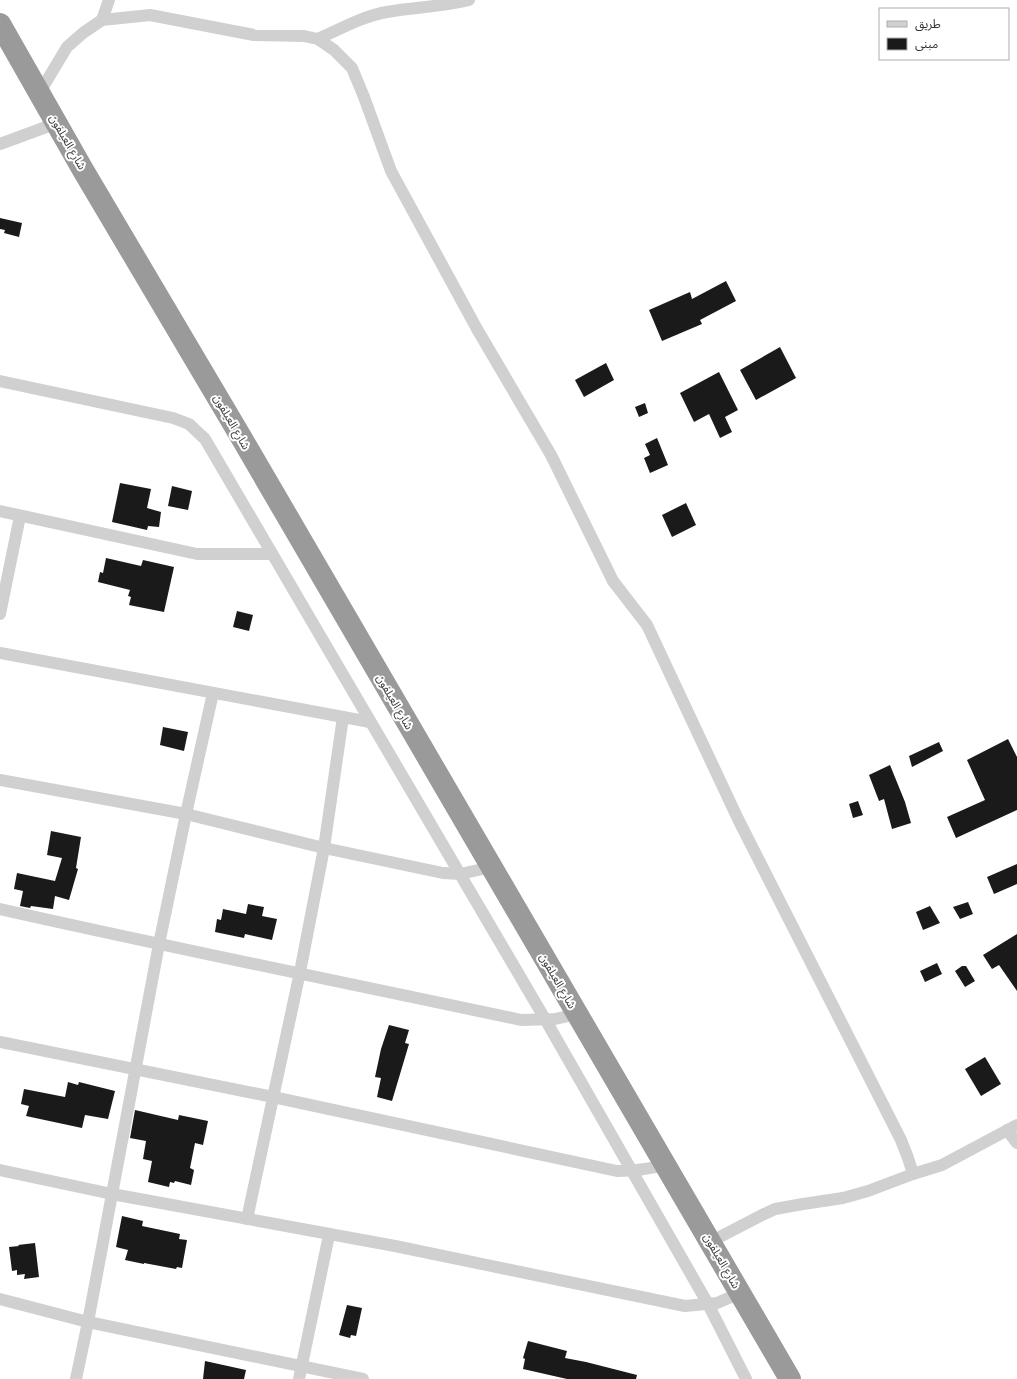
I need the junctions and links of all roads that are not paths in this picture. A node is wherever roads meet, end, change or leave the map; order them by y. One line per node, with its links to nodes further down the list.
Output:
1 (110, 0): 3 (street)
2 (469, 0): 5 (street)
3 (102, 20): 5 (street); 6 (street)
4 (1, 26): 6 (highway, شارع العيلفون)
5 (318, 38): 36 (street)
6 (40, 92): 7 (highway, شارع العيلفون)
7 (57, 123): 8 (street); 21 (highway, شارع العيلفون)
8 (0, 144)
9 (0, 381): 12 (street)
10 (0, 511): 11 (street)
11 (20, 516): 12 (street); 13 (street)
12 (272, 554): 17 (street)
13 (0, 614)
14 (0, 653): 15 (street)
15 (213, 693): 16 (street); 19 (street)
16 (343, 717): 17 (street); 20 (street)
17 (370, 722): 22 (street)
18 (0, 780): 19 (street)
19 (186, 814): 20 (street); 24 (street)
20 (324, 848): 22 (street); 25 (street)
21 (492, 867): 22 (street); 26 (highway, شارع العيلفون)
22 (460, 874): 27 (street)
23 (0, 909): 24 (street)
24 (159, 944): 25 (street); 29 (street)
25 (300, 972): 27 (street); 30 (street)
26 (577, 1014): 27 (street); 33 (highway, شارع العيلفون)
27 (546, 1019): 35 (street)
28 (0, 1042): 29 (street)
29 (135, 1070): 30 (street); 37 (street)
30 (272, 1097): 35 (street); 38 (street)
31 (1012, 1127): 32 (street); 36 (street)
32 (1017, 1143)
33 (665, 1165): 35 (street); 40 (highway, شارع العيلفون)
34 (0, 1170): 37 (street)
35 (632, 1171): 43 (street)
36 (913, 1174): 40 (street)
37 (112, 1194): 38 (street); 44 (street)
38 (247, 1219): 39 (street)
39 (329, 1235): 43 (street); 45 (street)
40 (710, 1242): 41 (highway, شارع العيلفون)
41 (740, 1293): 43 (street); 50 (highway, شارع العيلفون)
42 (0, 1299): 44 (street)
43 (708, 1304): 49 (street)
44 (88, 1322): 45 (street); 46 (street)
45 (301, 1366): 47 (street); 48 (street)
46 (76, 1379)
47 (299, 1379)
48 (363, 1379)
49 (746, 1379)
50 (790, 1379)

